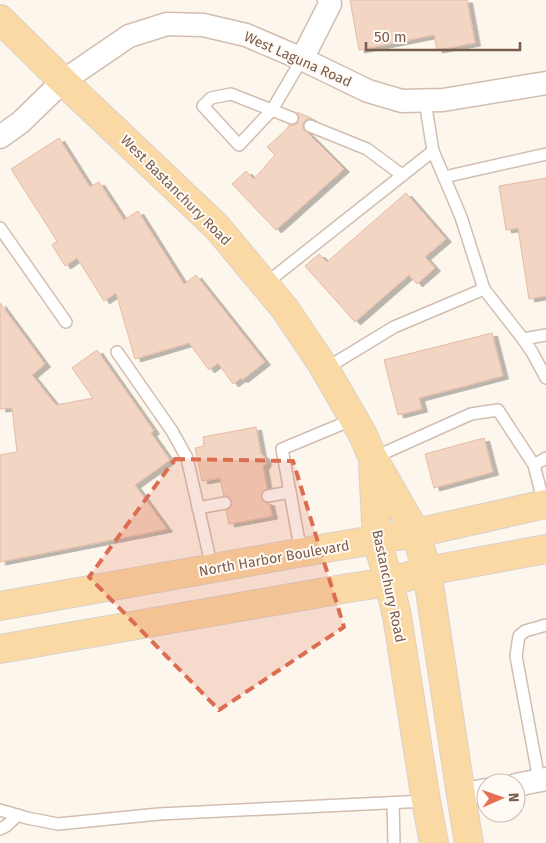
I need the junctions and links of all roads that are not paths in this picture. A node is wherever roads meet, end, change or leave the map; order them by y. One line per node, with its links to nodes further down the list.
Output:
1 (329, 0): 3 (street)
2 (0, 19): 4 (main road, West Bastanchury Road)
3 (302, 59): 4 (street, West Laguna Road); 6 (street, West Laguna Road); 7 (lane)
4 (63, 81): 10 (street, West Laguna Road); 16 (main road, West Bastanchury Road)
5 (546, 83): 6 (street, West Laguna Road)
6 (425, 101): 11 (lane)
7 (272, 110): 7 (lane); 8 (lane)
8 (292, 118)
9 (310, 126): 13 (lane)
10 (0, 137)
11 (433, 151): 13 (lane); 14 (lane)
12 (546, 154): 14 (lane)
13 (402, 175): 16 (lane)
14 (444, 176): 17 (lane)
15 (0, 228): 18 (lane)
16 (265, 284): 22 (main road, West Bastanchury Road)
17 (484, 290): 20 (lane); 22 (lane)
18 (66, 322)
19 (546, 335): 20 (lane)
20 (523, 339): 23 (lane)
21 (117, 352): 32 (lane)
22 (325, 369): 24 (main road, West Bastanchury Road)
23 (546, 378)
24 (354, 418): 25 (main road, West Bastanchury Road); 28 (lane)
25 (373, 458): 27 (lane); 33 (main road); 34 (main road, Bastanchury Road)
26 (546, 458): 27 (lane)
27 (534, 465): 31 (lane)
28 (290, 492): 29 (lane); 36 (lane)
29 (268, 496)
30 (225, 503): 32 (lane)
31 (545, 504): 33 (main road, North Harbor Boulevard)
32 (198, 508): 37 (lane)
33 (416, 533): 34 (main road, North Harbor Boulevard); 38 (main road)
34 (377, 540): 36 (main road, North Harbor Boulevard); 39 (main road, Bastanchury Road)
35 (546, 549): 38 (main road)
36 (301, 553): 37 (main road, North Harbor Boulevard)
37 (212, 568): 40 (main road, North Harbor Boulevard)
38 (427, 571): 39 (main road); 45 (main road)
39 (390, 582): 42 (main road); 46 (main road, Bastanchury Road)
40 (0, 606)
41 (546, 625): 43 (lane)
42 (0, 648)
43 (542, 780): 44 (street)
44 (526, 783)
45 (473, 793): 53 (main road)
46 (426, 801): 47 (lane); 52 (main road, Bastanchury Road)
47 (393, 803): 49 (lane); 51 (lane)
48 (0, 810): 49 (lane)
49 (18, 815): 50 (lane)
50 (0, 829)
51 (394, 843)
52 (434, 843)
53 (469, 843)

